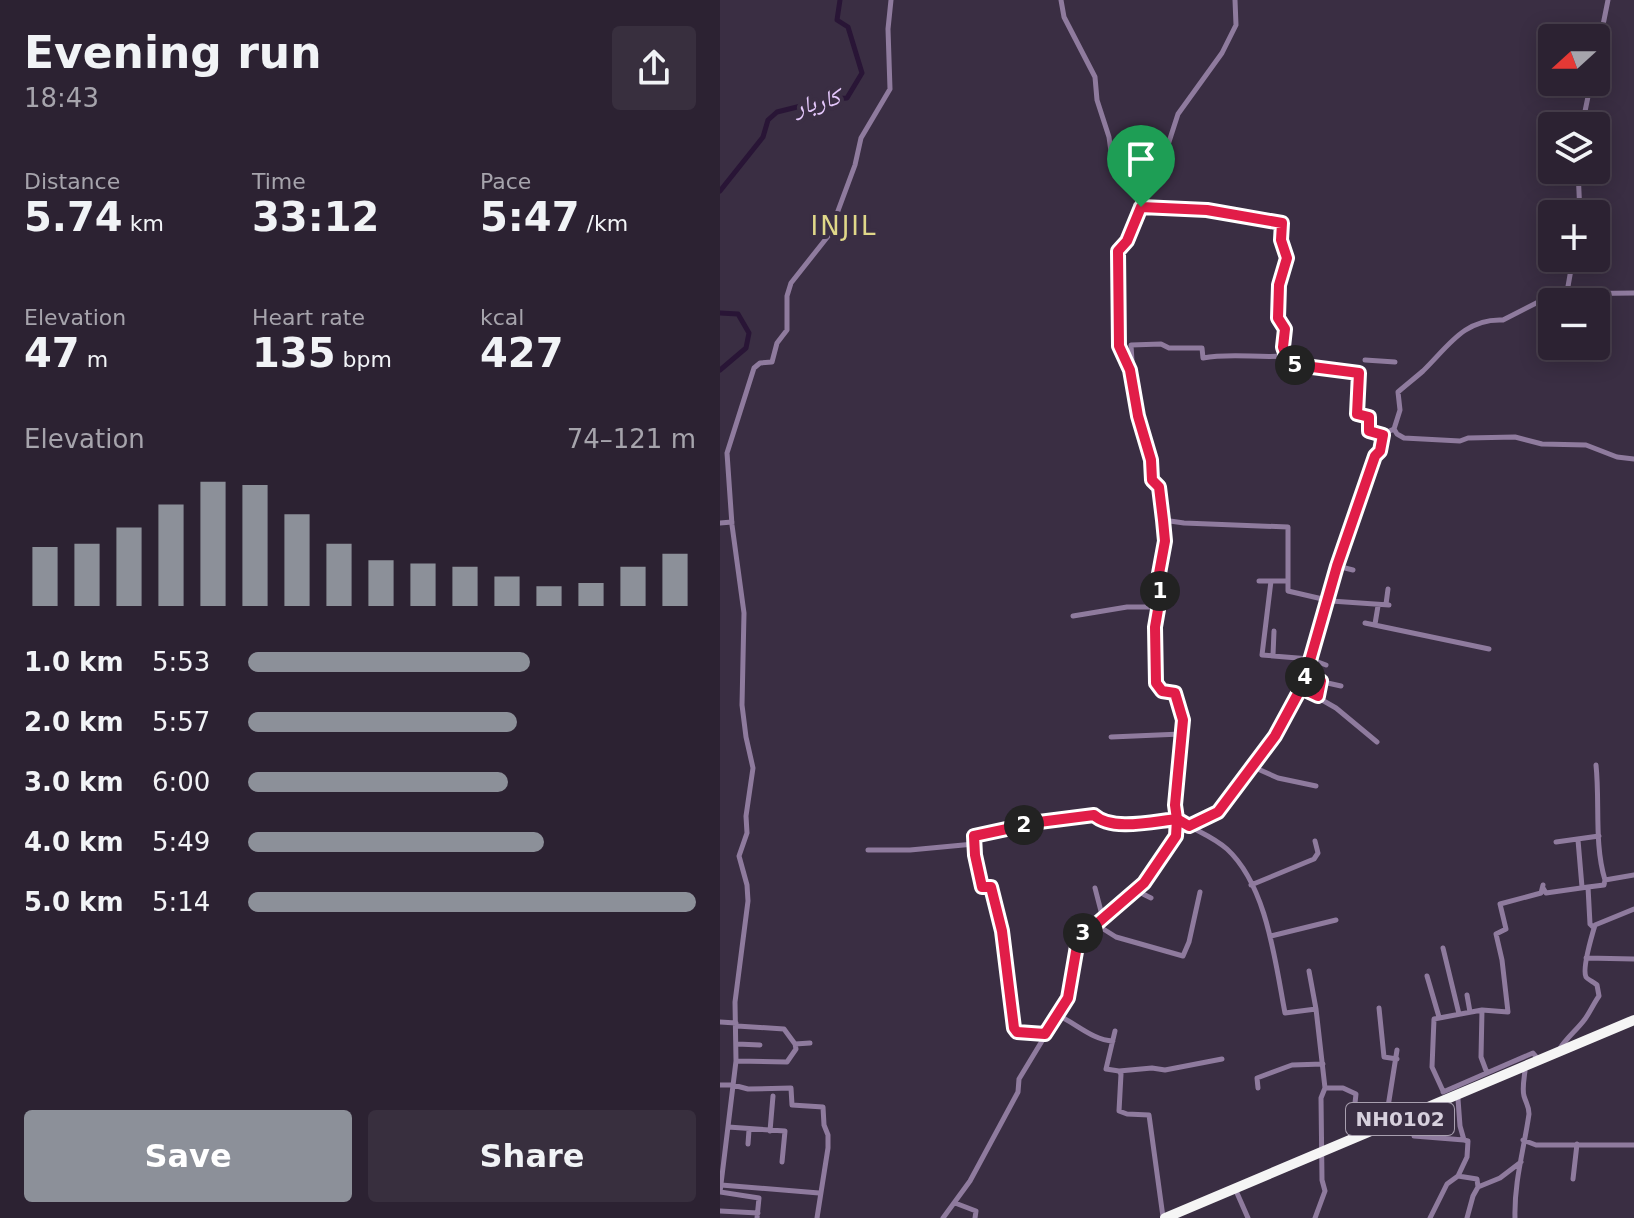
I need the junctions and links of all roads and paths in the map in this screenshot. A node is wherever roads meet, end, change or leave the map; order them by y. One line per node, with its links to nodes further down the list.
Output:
1 (891, 0): 19 (street)
2 (1061, 0): 6 (street)
3 (1235, 0): 6 (street)
4 (1608, 0): 5 (street)
5 (1603, 24)
6 (1142, 191): 7 (street)
7 (1141, 207): 11 (street); 14 (street)
8 (1610, 293): 9 (street)
9 (1634, 293)
10 (1538, 302): 15 (street)
11 (1284, 356): 14 (street); 16 (street)
12 (1365, 360): 13 (street)
13 (1395, 362)
14 (1128, 366): 18 (street)
15 (1394, 429): 16 (street); 17 (street)
16 (1383, 435): 21 (street)
17 (1634, 459)
18 (1163, 520): 25 (street); 29 (street)
19 (732, 522): 20 (street); 86 (street)
20 (720, 523)
21 (1337, 566): 22 (street); 27 (street)
22 (1353, 570)
23 (1259, 581): 24 (street)
24 (1271, 581): 25 (street); 35 (street)
25 (1287, 581): 27 (street)
26 (1388, 589): 28 (street)
27 (1328, 599): 28 (street); 36 (street)
28 (1378, 606): 32 (street)
29 (1159, 607): 30 (street); 43 (street)
30 (1073, 616)
31 (1365, 623): 32 (street)
32 (1375, 624): 34 (street)
33 (1274, 631): 35 (street)
34 (1489, 649)
35 (1273, 655): 36 (street)
36 (1310, 659): 37 (street); 38 (street)
37 (1326, 665)
38 (1305, 678): 39 (street); 41 (street)
39 (1321, 681): 40 (street); 42 (street)
40 (1341, 686)
41 (1301, 688): 42 (street); 47 (street)
42 (1318, 696): 45 (street)
43 (1181, 734): 44 (street); 49 (street)
44 (1111, 737)
45 (1377, 742)
46 (1596, 765): 51 (street)
47 (1251, 766): 48 (street); 50 (street)
48 (1316, 786)
49 (1177, 819): 50 (street); 55 (street); 62 (street)
50 (1189, 826): 58 (street)
51 (1599, 836): 52 (street); 59 (street)
52 (1578, 840): 54 (street); 60 (street)
53 (1315, 841): 58 (street)
54 (1556, 842)
55 (974, 844): 56 (street); 88 (street)
56 (868, 850)
57 (1634, 875): 59 (street)
58 (1251, 885): 70 (street)
59 (1605, 886): 60 (street)
60 (1585, 887): 69 (street); 79 (street)
61 (1095, 888): 66 (street)
62 (1137, 891): 64 (street); 66 (street)
63 (1200, 892): 68 (street)
64 (1151, 898)
65 (1634, 909): 69 (street)
66 (1103, 919): 68 (street)
67 (1336, 920): 70 (street)
68 (1097, 925): 82 (street)
69 (1594, 928): 72 (street)
70 (1270, 936): 78 (street)
71 (1443, 948): 81 (street)
72 (1586, 958): 73 (street); 95 (street)
73 (1634, 959)
74 (1309, 971): 78 (street)
75 (1427, 976): 83 (street)
76 (1467, 995): 80 (street)
77 (1379, 1008): 97 (street)
78 (1316, 1009): 100 (street)
79 (1482, 1010): 80 (street); 103 (street)
80 (1470, 1012): 81 (street)
81 (1459, 1014): 83 (street)
82 (1057, 1015): 88 (street); 89 (street)
83 (1439, 1017): 108 (street)
84 (720, 1022): 86 (street)
85 (1634, 1022): 95 (highway, NH0102)
86 (737, 1024): 91 (street); 92 (street)
87 (1115, 1031): 89 (street)
88 (1045, 1034): 136 (street)
89 (1113, 1041): 101 (street)
90 (810, 1043): 92 (street)
91 (737, 1044): 93 (street); 99 (street)
92 (795, 1044): 99 (street)
93 (760, 1045)
94 (1397, 1050): 97 (street)
95 (1557, 1055): 98 (highway, NH0102); 102 (highway, NH0102)
96 (1222, 1059): 101 (street)
97 (1397, 1059): 115 (street)
98 (1539, 1060): 103 (street); 108 (highway, NH0102)
99 (736, 1061): 105 (street)
100 (1323, 1064): 106 (street); 107 (street)
101 (1119, 1071): 142 (street)
102 (1525, 1071): 110 (highway, NH0102); 121 (street)
103 (1487, 1073): 108 (street)
104 (720, 1085): 105 (street)
105 (733, 1085): 114 (street); 134 (street)
106 (1258, 1088)
107 (1325, 1088): 113 (street); 126 (street)
108 (1444, 1095): 115 (highway, NH0102)
109 (773, 1096): 117 (street)
110 (1458, 1099): 111 (highway, NH0102); 120 (street)
111 (1413, 1119): 115 (highway, NH0102); 120 (street)
112 (720, 1127): 114 (street)
113 (1353, 1127): 118 (street); 119 (street)
114 (728, 1128): 116 (street); 125 (street)
115 (1384, 1128): 118 (highway, NH0102); 126 (highway, NH0102)
116 (749, 1130): 117 (street); 122 (street)
117 (770, 1131): 127 (street)
118 (1370, 1132): 119 (highway, NH0102)
119 (1351, 1140): 126 (highway, NH0102)
120 (1464, 1140): 129 (street)
121 (1523, 1140): 123 (street); 128 (street)
122 (748, 1144)
123 (1577, 1144): 124 (street); 130 (street)
124 (1634, 1145)
125 (722, 1153): 131 (street)
126 (1322, 1156): 135 (highway, NH0102); 142 (highway, NH0102); 145 (street)
127 (782, 1162)
128 (1521, 1162): 132 (street); 148 (street)
129 (1458, 1176): 132 (street); 146 (street)
130 (1573, 1179)
131 (721, 1185): 133 (street); 134 (street)
132 (1478, 1187): 147 (street)
133 (720, 1192): 138 (street)
134 (819, 1193): 139 (street)
135 (1237, 1193): 143 (highway, NH0102); 144 (street)
136 (955, 1203): 140 (street); 141 (street)
137 (720, 1211): 138 (street)
138 (757, 1216)
139 (817, 1218)
140 (943, 1218)
141 (975, 1218)
142 (1164, 1218)
143 (1178, 1218)
144 (1248, 1218)
145 (1315, 1218)
146 (1430, 1218)
147 (1467, 1218)
148 (1515, 1218)

